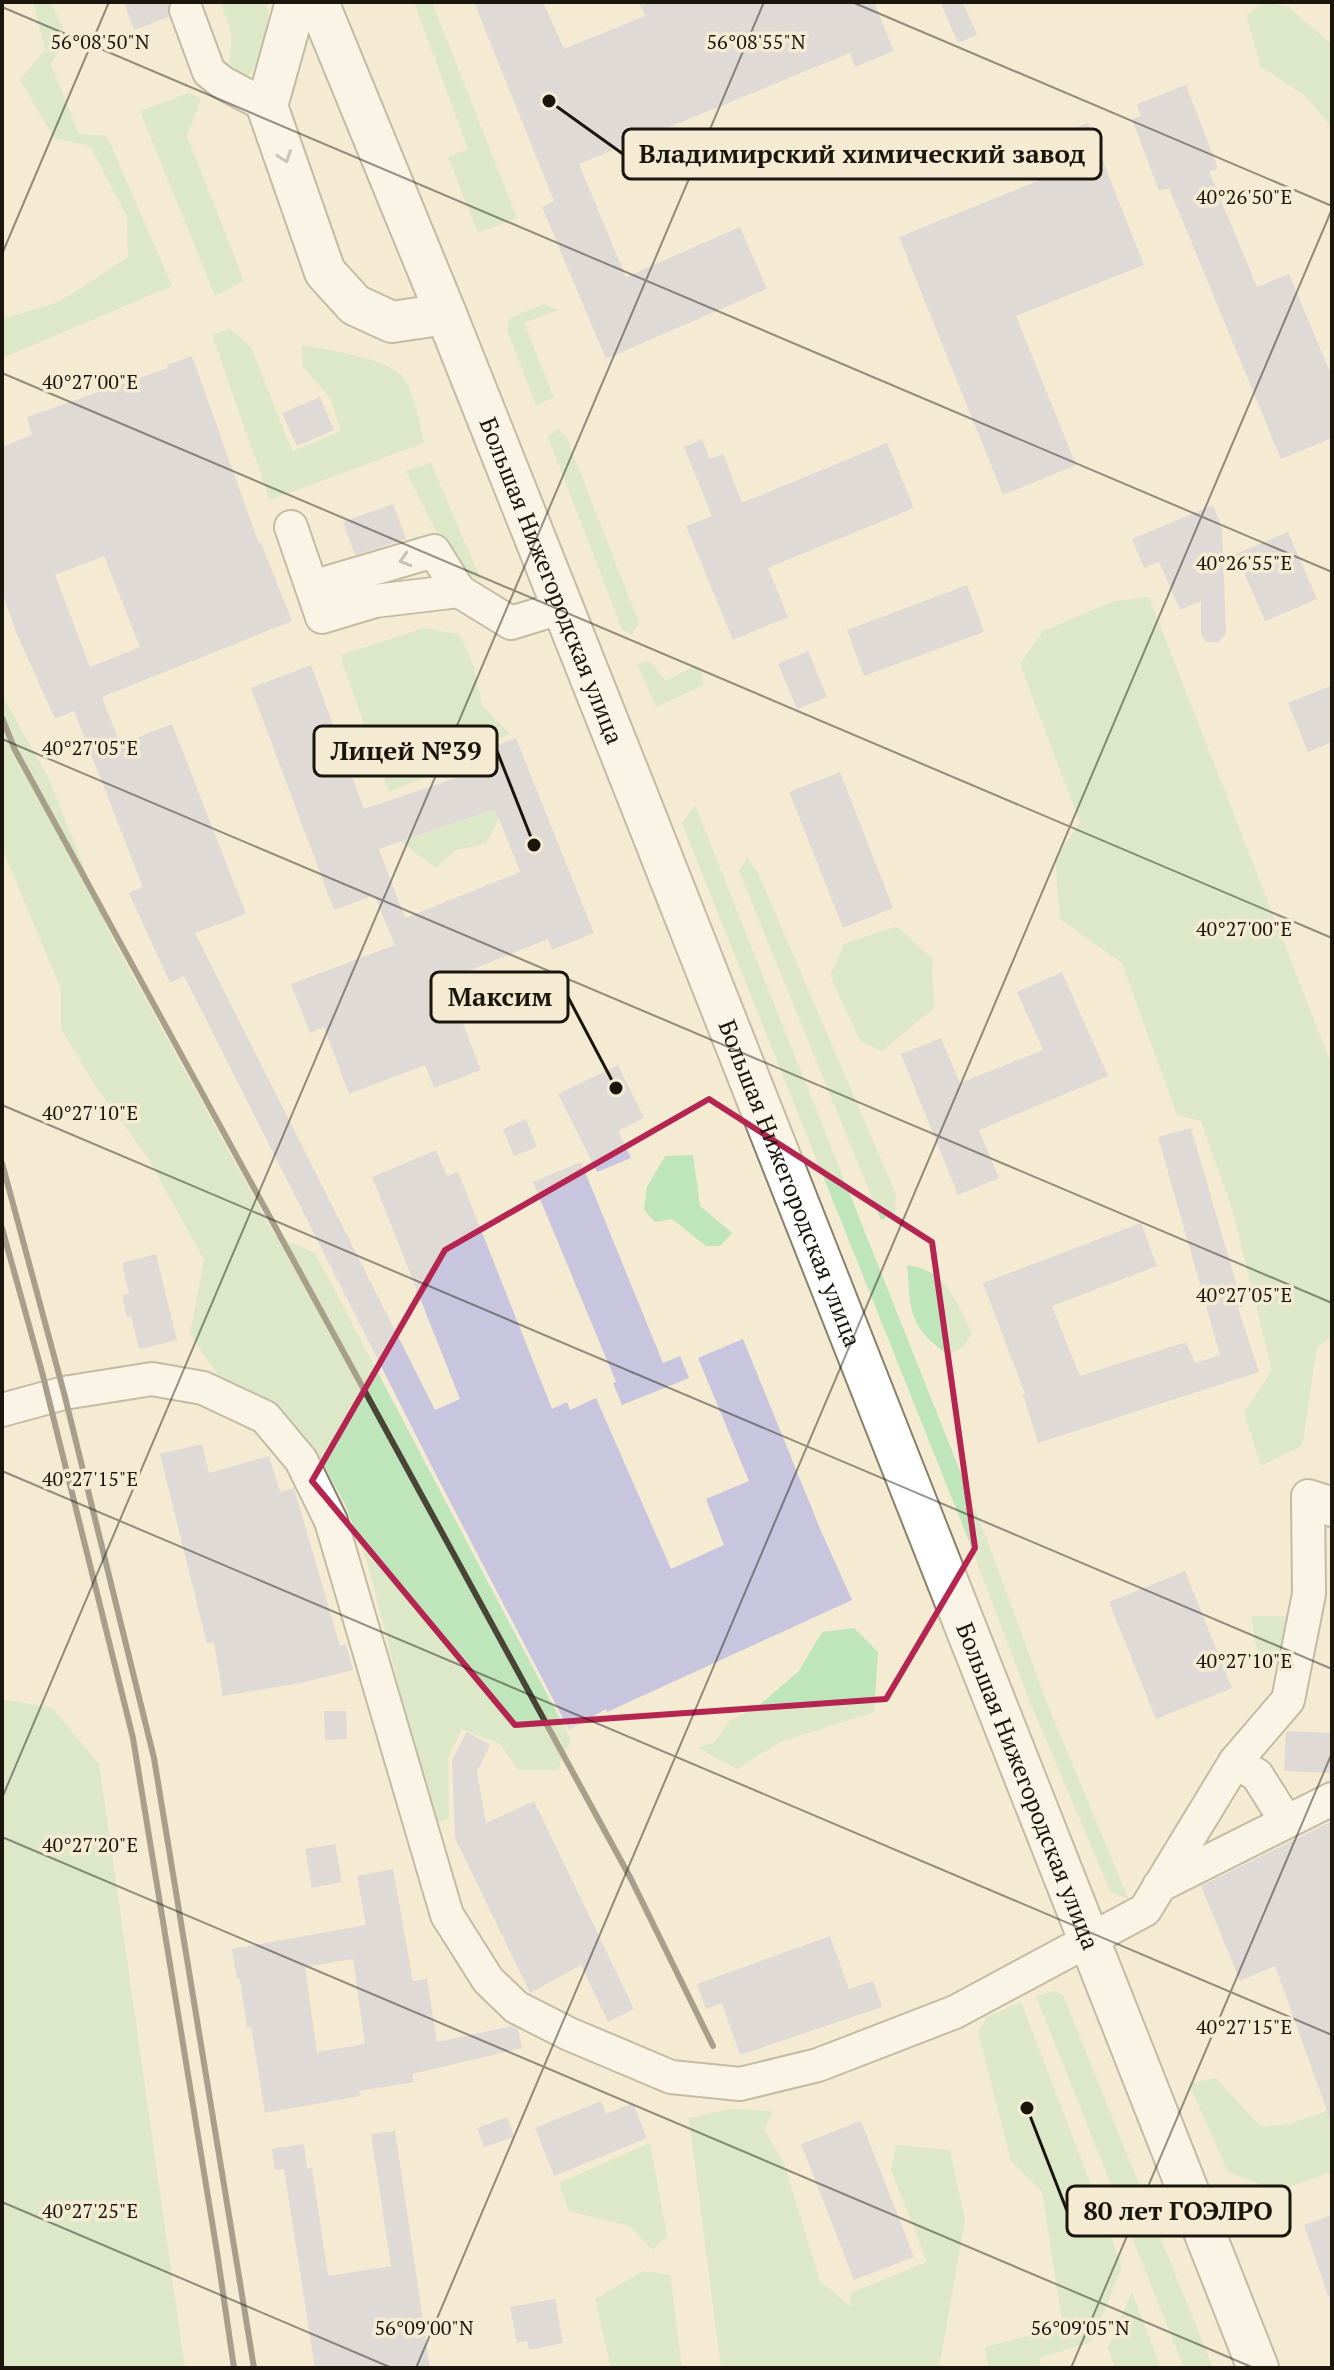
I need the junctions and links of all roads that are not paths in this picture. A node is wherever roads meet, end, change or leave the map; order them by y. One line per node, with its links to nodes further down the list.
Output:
1 (296, 2): 4 (main road)
2 (318, 2): 5 (main road, Большая Нижегородская улица)
3 (186, 10): 4 (street)
4 (267, 106): 5 (main road, one-way to 5)
5 (446, 314): 9 (main road, Большая Нижегородская улица)
6 (291, 527): 7 (street)
7 (312, 587): 8 (street); 8 (street, one-way to 7)
8 (459, 591): 9 (street)
9 (563, 607): 16 (main road, Большая Нижегородская улица)
10 (2, 1410): 16 (street)
11 (1332, 1510): 12 (street)
12 (1235, 1762): 14 (street); 15 (street)
13 (1332, 1799): 14 (street)
14 (1286, 1821): 15 (street)
15 (1159, 1886): 16 (street)
16 (1090, 1938): 17 (main road, Большая Нижегородская улица)
17 (1258, 2368)

